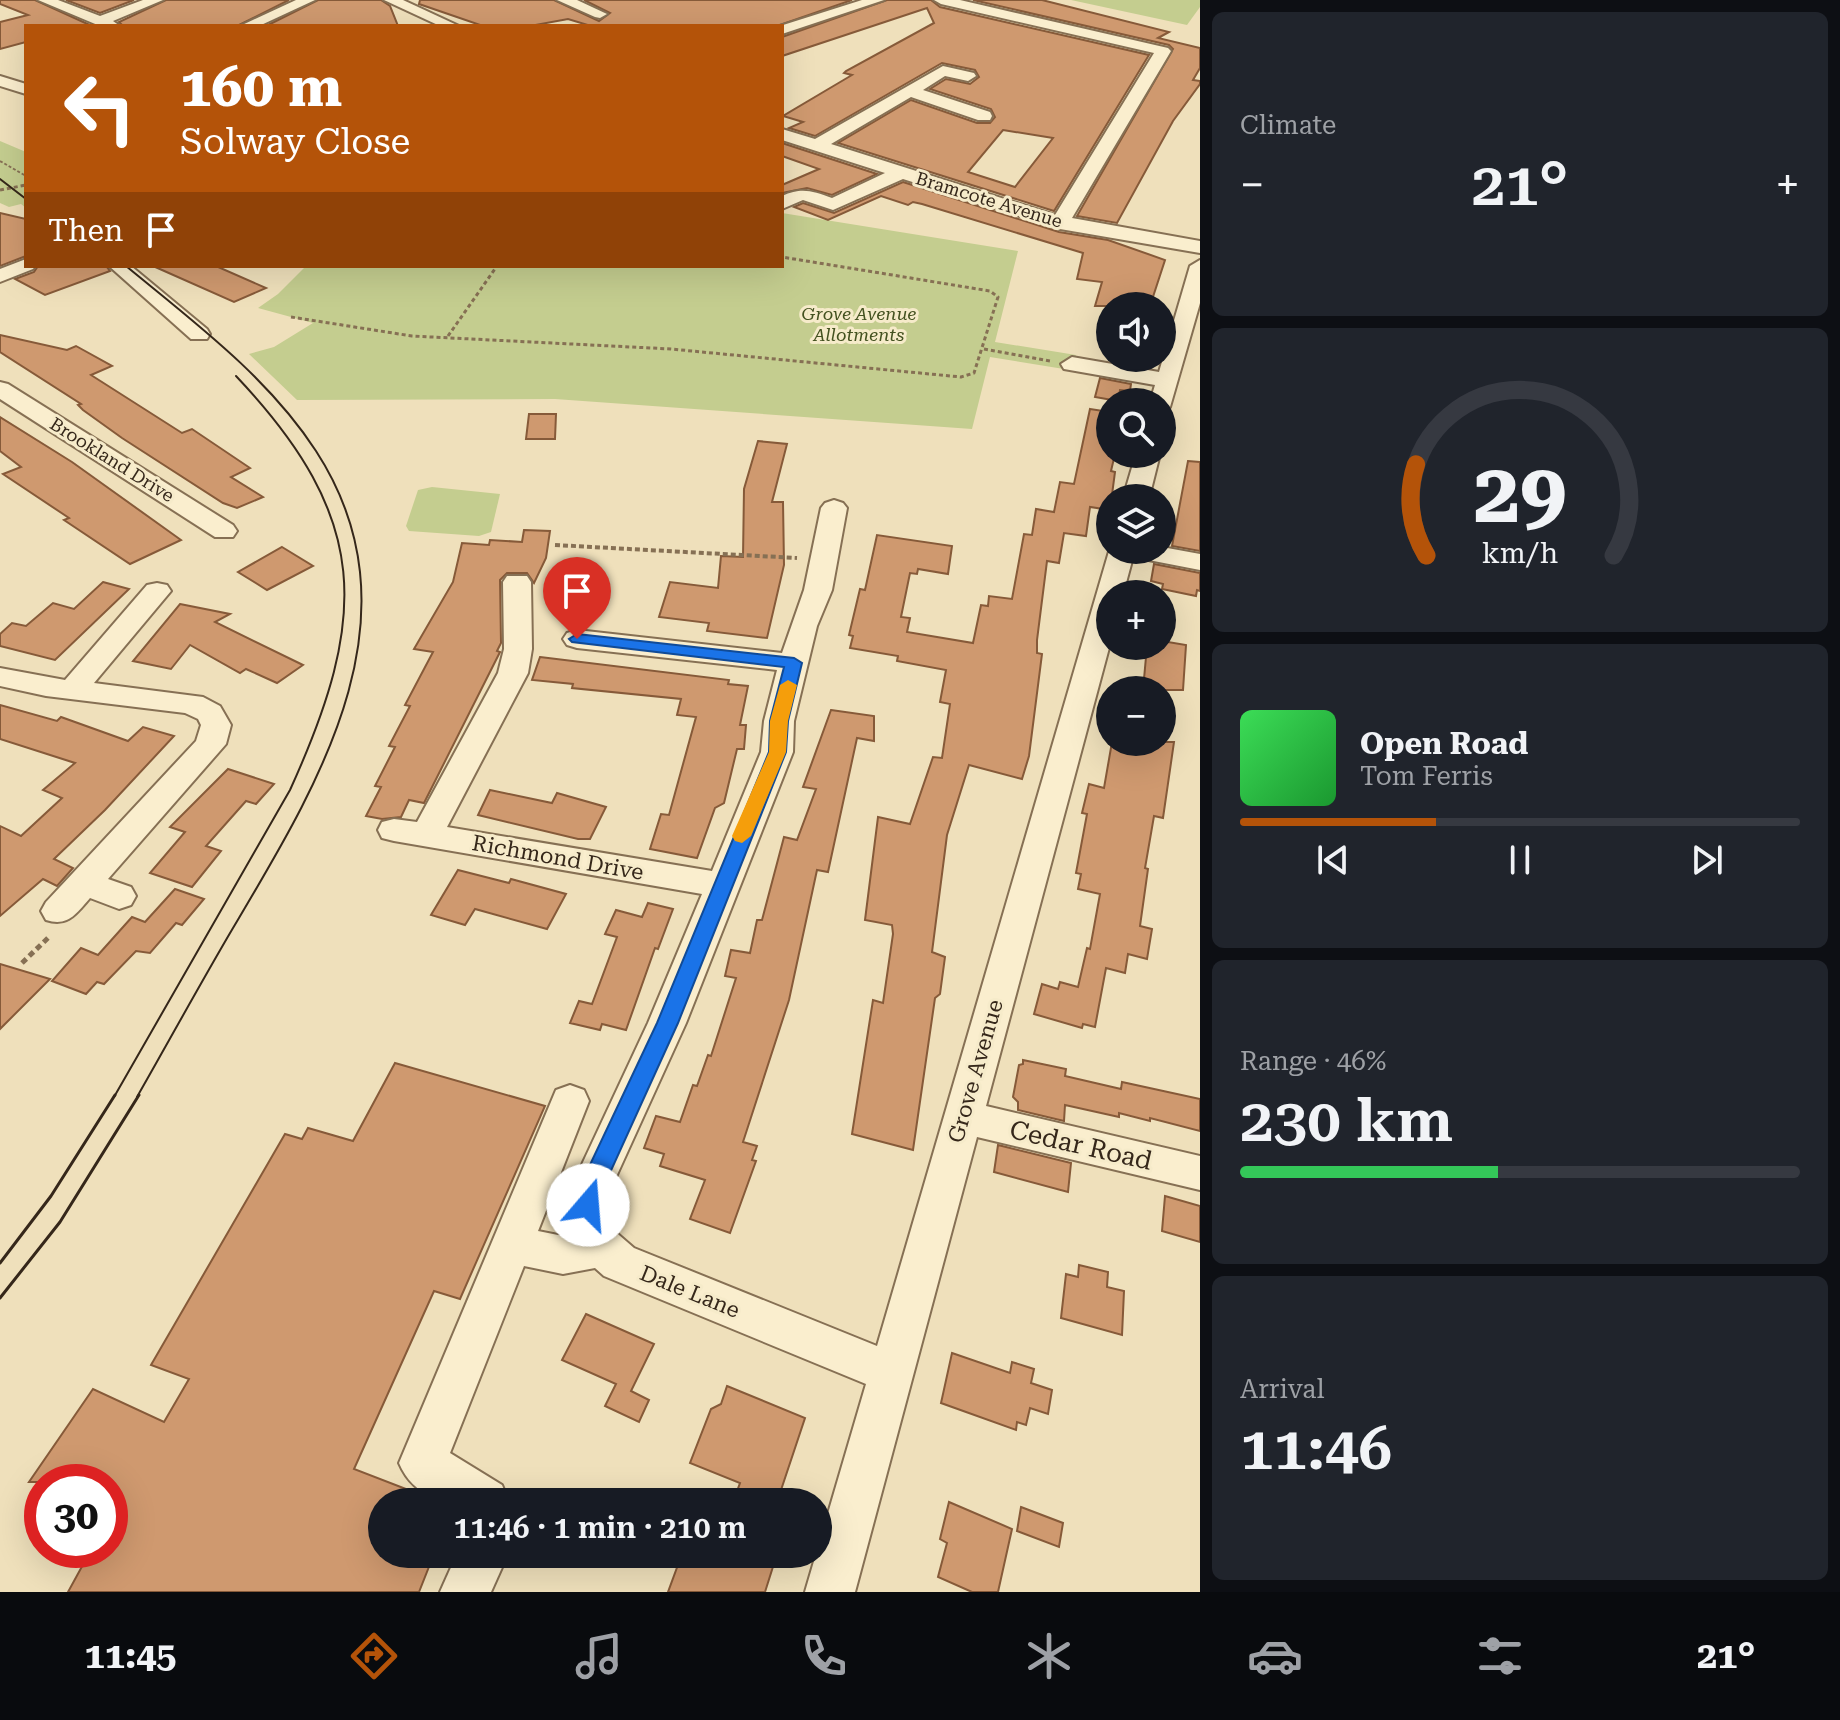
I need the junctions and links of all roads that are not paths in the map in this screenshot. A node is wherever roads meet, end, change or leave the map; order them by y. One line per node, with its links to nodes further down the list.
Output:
1 (45, 0): 11 (street)
2 (156, 0): 11 (street)
3 (308, 0): 12 (street)
4 (391, 0): 9 (street)
5 (564, 0): 10 (street)
6 (877, 0): 14 (street)
7 (941, 0): 15 (street)
8 (441, 8): 9 (street)
9 (421, 14): 13 (street)
10 (600, 14)
11 (107, 24)
12 (252, 24)
13 (443, 24)
14 (784, 29)
15 (1085, 33): 16 (street); 27 (street)
16 (1060, 46)
17 (968, 76): 21 (street)
18 (891, 77): 21 (street)
19 (0, 81): 20 (street)
20 (24, 88)
21 (914, 88): 22 (street); 24 (street)
22 (984, 116)
23 (784, 135): 24 (street, Bramcote Avenue)
24 (816, 146): 25 (street, Bramcote Avenue)
25 (901, 173): 26 (street); 27 (street, Bramcote Avenue)
26 (784, 202)
27 (1060, 223): 28 (street, Bramcote Avenue)
28 (1200, 247)
29 (24, 266): 32 (street)
30 (1200, 266): 36 (street)
31 (121, 268): 33 (street)
32 (0, 276)
33 (199, 334)
34 (1072, 364): 35 (street)
35 (1155, 388)
36 (1166, 388)
37 (0, 389): 39 (street, Brookland Drive)
38 (834, 508): 46 (street)
39 (224, 531)
40 (1176, 558): 41 (street)
41 (1200, 562)
42 (1118, 564): 56 (street, Grove Avenue)
43 (517, 582): 49 (street)
44 (157, 591): 48 (street)
45 (577, 639): 46 (street)
46 (794, 663): 52 (street)
47 (0, 677): 48 (street)
48 (72, 690): 51 (street)
49 (434, 822): 50 (street, Richmond Drive); 52 (street, Richmond Drive)
50 (394, 830)
51 (84, 883): 53 (street); 54 (street)
52 (721, 885): 59 (street)
53 (119, 896)
54 (58, 911)
55 (570, 1101): 58 (street)
56 (962, 1117): 57 (street, Cedar Road); 60 (street, Grove Avenue)
57 (1200, 1173)
58 (511, 1245): 59 (street); 61 (street)
59 (601, 1248): 60 (street, Dale Lane)
60 (891, 1373): 64 (street, Grove Avenue)
61 (463, 1488)
62 (476, 1568): 63 (street)
63 (465, 1592)
64 (830, 1592)

